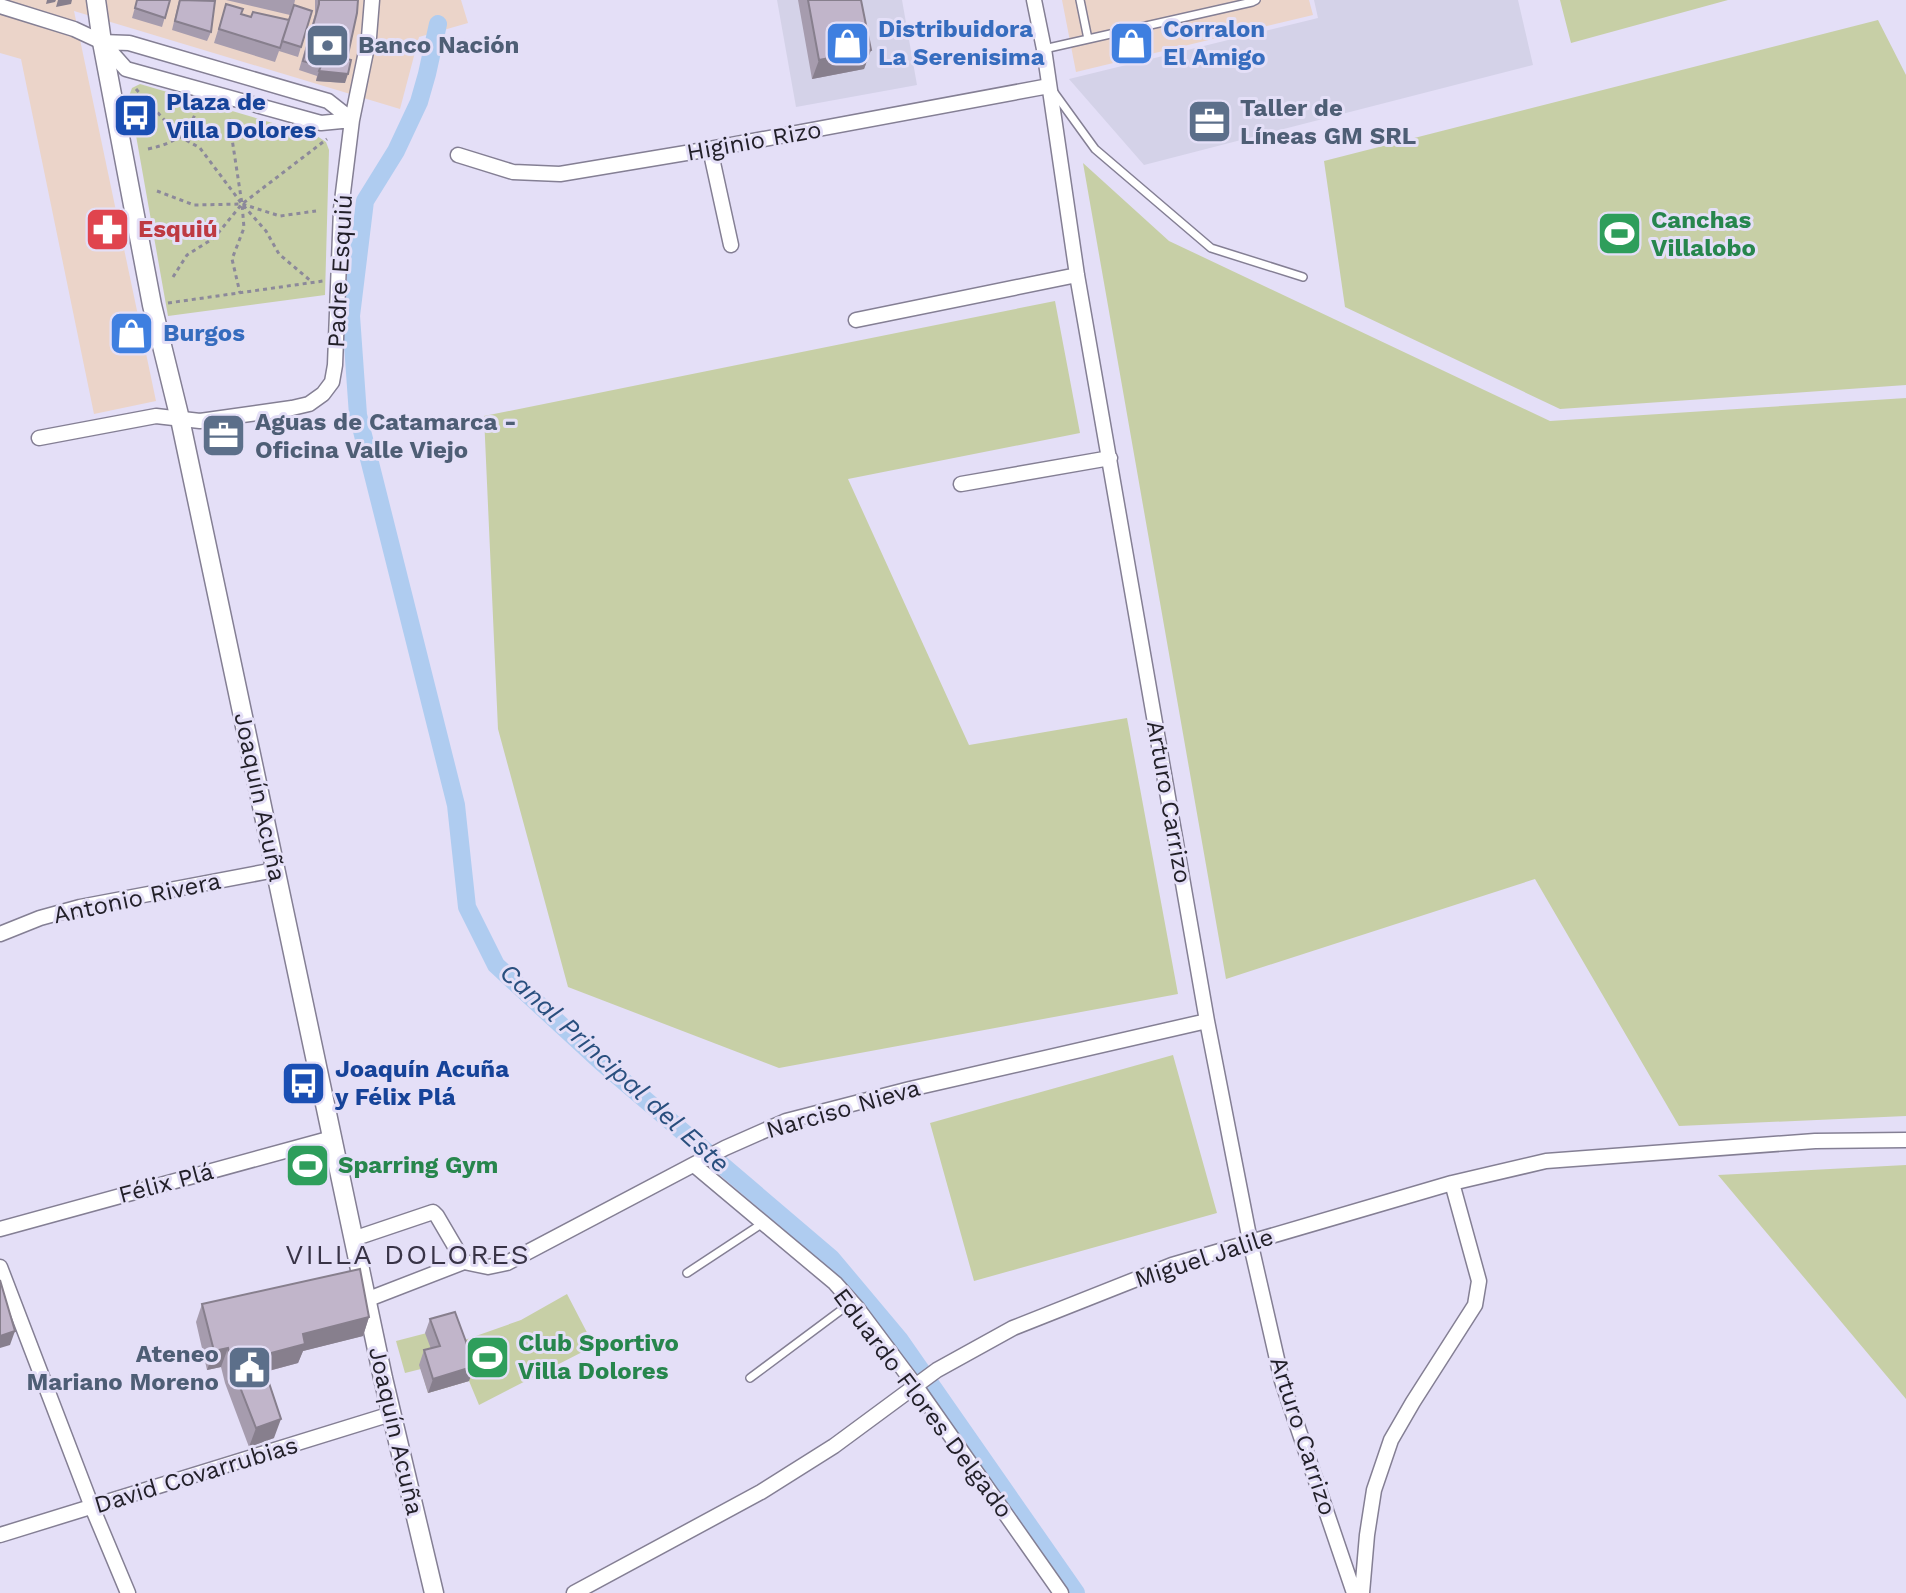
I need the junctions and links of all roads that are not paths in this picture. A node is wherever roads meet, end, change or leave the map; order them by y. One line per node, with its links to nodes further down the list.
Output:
1 (96, 0): 8 (street, Joaquín Acuña)
2 (372, 0): 11 (street, Padre Esquiú)
3 (1034, 0): 9 (street, Arturo Carrizo)
4 (1080, 0): 7 (lane)
5 (1256, 0): 7 (lane)
6 (0, 6): 8 (street)
7 (1088, 39): 9 (lane)
8 (102, 42): 11 (street); 11 (street); 18 (street, Joaquín Acuña)
9 (1044, 49): 10 (street, Arturo Carrizo)
10 (1049, 86): 12 (street, Higinio Rizo); 15 (street, Arturo Carrizo); 16 (lane)
11 (352, 120): 18 (street, Padre Esquiú)
12 (710, 149): 13 (street, Higinio Rizo); 14 (street)
13 (458, 155)
14 (731, 245)
15 (1077, 275): 17 (street); 20 (street, Arturo Carrizo)
16 (1303, 277)
17 (856, 320)
18 (180, 419): 19 (street, Padre Esquiú); 22 (street, Joaquín Acuña)
19 (39, 438)
20 (1110, 458): 21 (street); 24 (street, Arturo Carrizo)
21 (961, 484)
22 (275, 870): 23 (street, Antonio Rivera); 25 (street, Joaquín Acuña)
23 (0, 934)
24 (1207, 1021): 27 (street, Narciso Nieva); 32 (street, Arturo Carrizo)
25 (332, 1138): 30 (street, Félix Plá); 31 (street, Joaquín Acuña)
26 (1906, 1140): 28 (street, Miguel Jalile)
27 (694, 1165): 29 (street, Eduardo Flores Delgado); 33 (street, Narciso Nieva)
28 (1452, 1183): 32 (street, Miguel Jalile); 48 (street)
29 (763, 1223): 35 (lane); 37 (street, Eduardo Flores Delgado)
30 (0, 1229)
31 (353, 1239): 33 (street); 36 (street, Joaquín Acuña)
32 (1250, 1241): 39 (street, Miguel Jalile); 47 (street, Arturo Carrizo)
33 (464, 1262): 36 (street, Narciso Nieva)
34 (0, 1267): 41 (street)
35 (687, 1273)
36 (366, 1300): 40 (street, Joaquín Acuña)
37 (852, 1302): 38 (lane); 39 (street, Eduardo Flores Delgado)
38 (750, 1378)
39 (915, 1385): 45 (street, Miguel Jalile); 46 (street, Eduardo Flores Delgado)
40 (391, 1414): 41 (street, David Covarrubias); 44 (street, Joaquín Acuña)
41 (92, 1507): 42 (street, David Covarrubias); 43 (street)
42 (0, 1535)
43 (128, 1593)
44 (434, 1593)
45 (574, 1593)
46 (1061, 1593)
47 (1354, 1593)
48 (1362, 1593)

